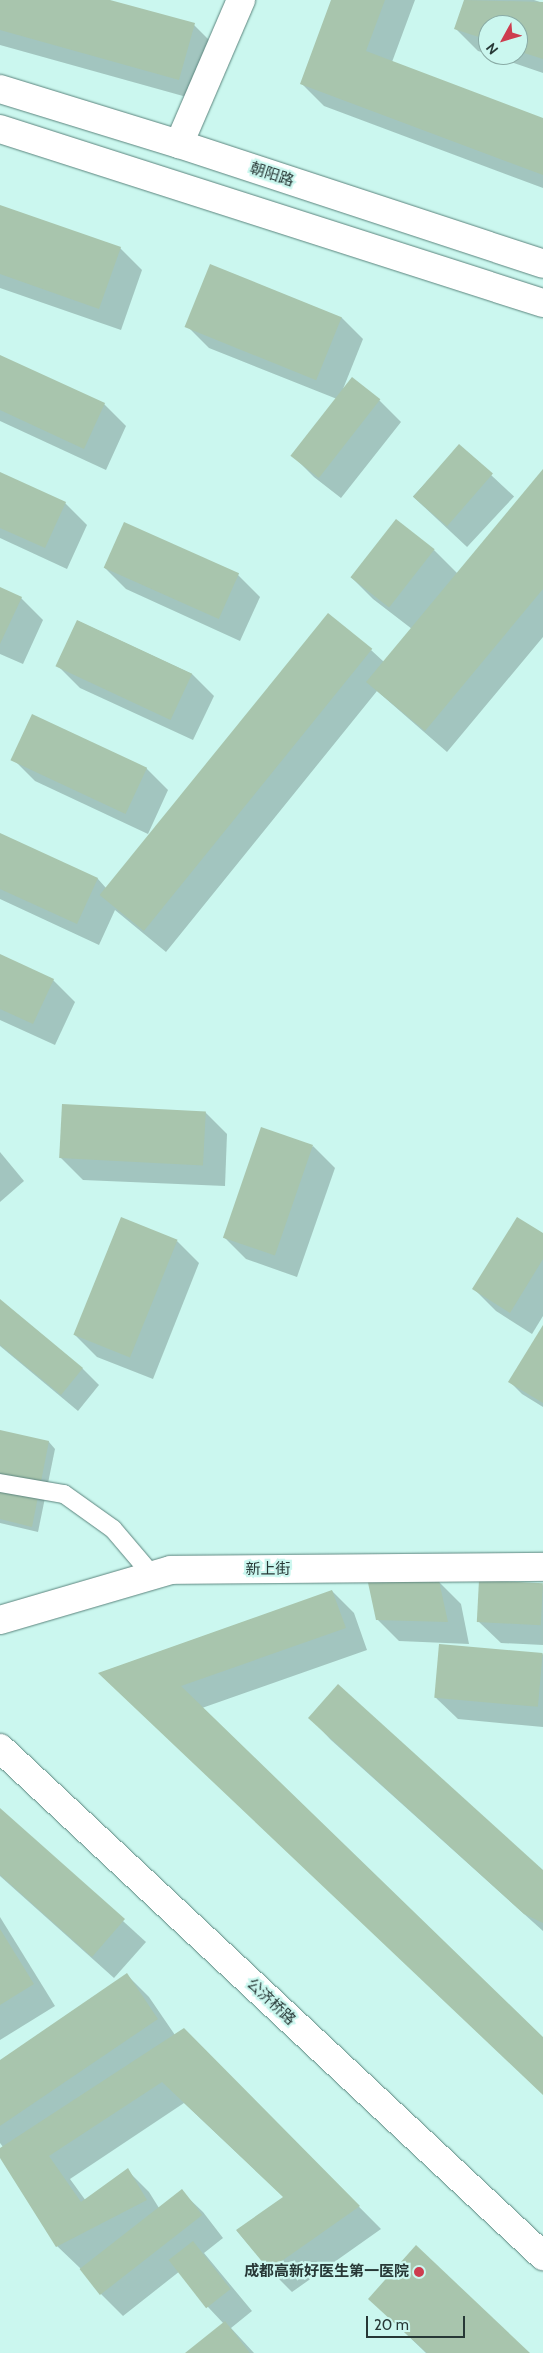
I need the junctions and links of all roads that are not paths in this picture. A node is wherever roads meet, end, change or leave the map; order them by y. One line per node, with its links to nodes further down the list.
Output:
1 (241, 0): 4 (main road)
2 (0, 89): 4 (main road, 朝阳路)
3 (0, 129): 6 (main road)
4 (179, 144): 5 (main road, 朝阳路)
5 (543, 264)
6 (543, 303)
7 (0, 1483): 9 (lane)
8 (543, 1567): 9 (main road, 新上街)
9 (153, 1576): 10 (main road, 新上街)
10 (0, 1620)
11 (0, 1748): 12 (main road, 公济桥路)
12 (543, 2256)

